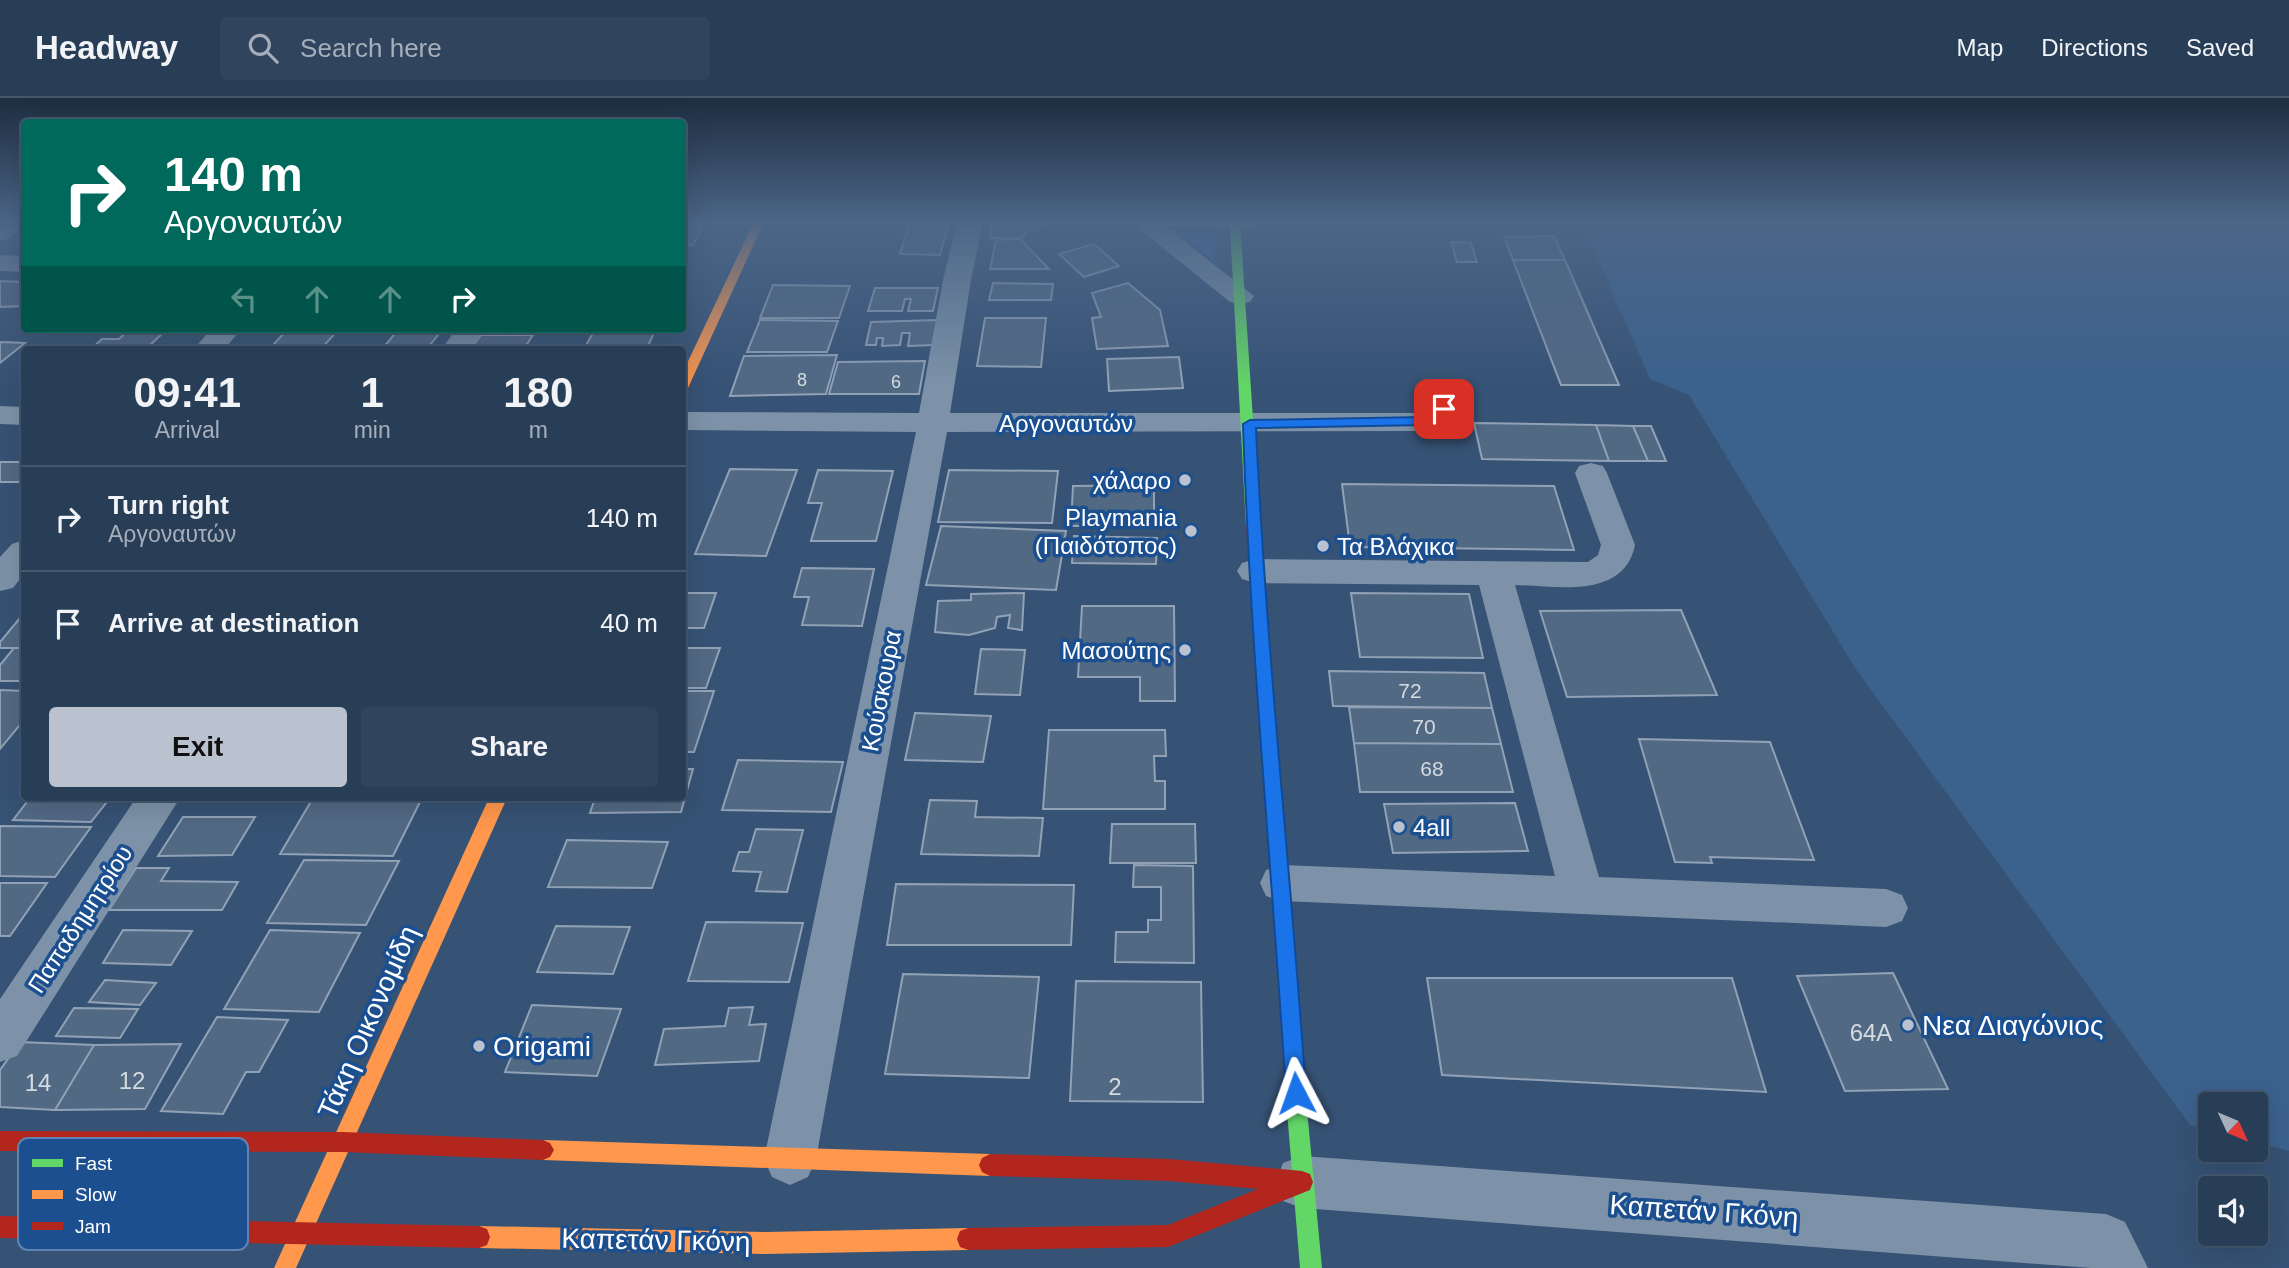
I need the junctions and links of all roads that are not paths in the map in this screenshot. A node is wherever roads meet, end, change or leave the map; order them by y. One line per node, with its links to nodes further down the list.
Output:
1 (734, 277): 8 (main road)
2 (958, 277): 13 (street, Κούσκουρα)
3 (1215, 277): 5 (street)
4 (1239, 277): 5 (main road)
5 (1240, 296): 14 (main road)
6 (223, 333): 7 (street)
7 (212, 346)
8 (686, 379)
9 (1444, 409): 14 (street, Αργοναυτών)
10 (0, 415): 11 (street)
11 (21, 415)
12 (686, 421): 13 (street, Αργοναυτών)
13 (933, 423): 14 (street, Αργοναυτών); 30 (street, Κούσκουρα)
14 (1250, 424): 17 (main road)
15 (1591, 473): 18 (street)
16 (21, 555): 19 (street)
17 (1255, 571): 18 (street); 22 (main road)
18 (1493, 572): 23 (street)
19 (0, 579)
20 (157, 801): 25 (street, Παπαδημητρίου)
21 (497, 801): 29 (main road, Τάκη Οικονομίδη)
22 (1282, 883): 23 (street); 31 (main road)
23 (1583, 895): 24 (street)
24 (1886, 908)
25 (0, 1040)
26 (0, 1140): 27 (main road, Καπετάν Γκόνη)
27 (18, 1140)
28 (248, 1141): 29 (main road, Καπετάν Γκόνη)
29 (343, 1142): 30 (main road, Καπετάν Γκόνη); 35 (main road, Τάκη Οικονομίδη)
30 (790, 1159): 31 (main road, Καπετάν Γκόνη)
31 (1302, 1182): 36 (main road, Καπετάν Γκόνη); 37 (street, Καπετάν Γκόνη); 39 (main road)
32 (0, 1227): 33 (main road, Καπετάν Γκόνη)
33 (18, 1227)
34 (248, 1231): 35 (main road, Καπετάν Γκόνη)
35 (301, 1232): 36 (main road, Καπετάν Γκόνη); 38 (main road, Τάκη Οικονομίδη)
36 (762, 1255)
37 (2114, 1255)
38 (285, 1268)
39 (1311, 1268)

